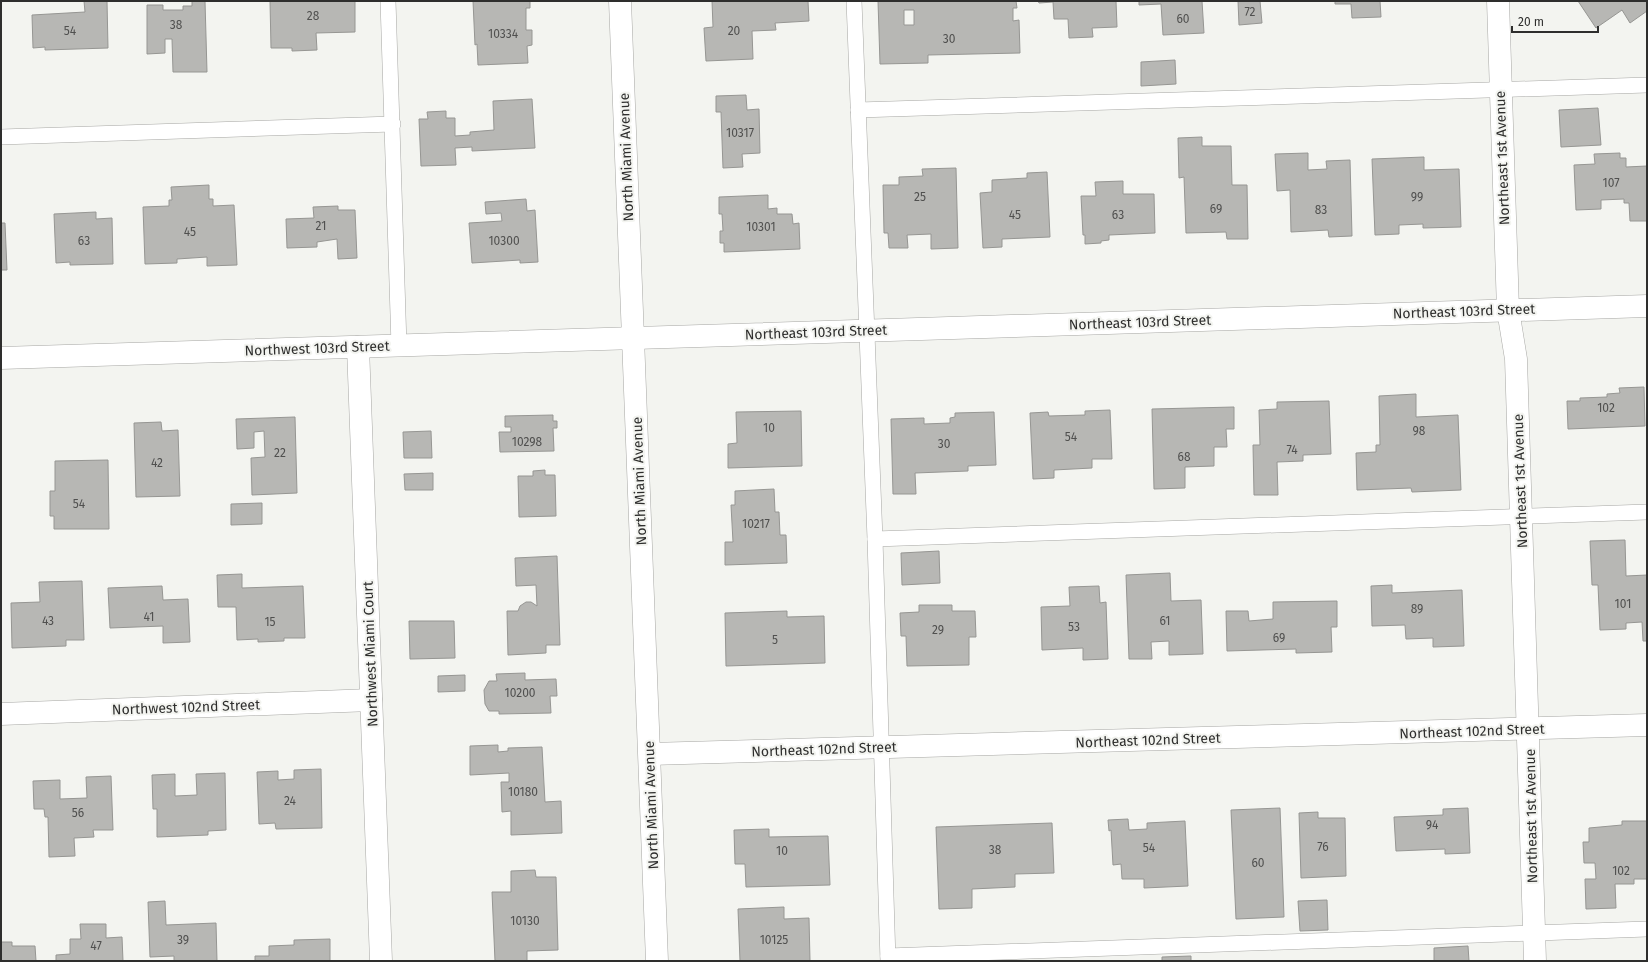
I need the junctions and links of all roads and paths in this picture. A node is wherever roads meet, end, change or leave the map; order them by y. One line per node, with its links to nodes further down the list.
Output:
1 (388, 1): 8 (lane)
2 (620, 1): 13 (street, North Miami Avenue)
3 (854, 1): 7 (lane)
4 (1498, 1): 6 (street, Northeast 1st Avenue)
5 (1647, 85): 6 (lane)
6 (1499, 90): 7 (lane); 11 (street, Northeast 1st Avenue)
7 (858, 110): 12 (lane)
8 (393, 124): 9 (lane); 14 (lane)
9 (1, 138)
10 (1647, 306): 11 (street, Northeast 103rd Street)
11 (1508, 310): 12 (street, Northeast 103rd Street); 18 (street, Northeast 1st Avenue)
12 (867, 331): 13 (street, Northeast 103rd Street); 19 (lane)
13 (633, 338): 14 (street, Northwest 103rd Street); 25 (street, North Miami Avenue)
14 (399, 346): 15 (street, Northwest 103rd Street)
15 (358, 347): 16 (street, Northwest 103rd Street); 20 (street, Northwest Miami Court)
16 (1, 358)
17 (1647, 512): 18 (lane)
18 (1521, 516): 19 (lane); 23 (street, Northeast 1st Avenue)
19 (875, 539): 24 (lane)
20 (371, 700): 21 (street, Northwest 102nd Street); 29 (street, Northwest Miami Court)
21 (1, 714)
22 (1647, 725): 23 (street, Northeast 102nd Street)
23 (1529, 729): 24 (street, Northeast 102nd Street); 27 (street, Northeast 1st Avenue)
24 (882, 748): 25 (street, Northeast 102nd Street); 28 (lane)
25 (650, 754): 30 (street, North Miami Avenue)
26 (1647, 929): 27 (lane)
27 (1533, 933): 28 (lane); 31 (street, Northeast 1st Avenue)
28 (888, 958)
29 (381, 961)
30 (657, 961)
31 (1535, 961)

